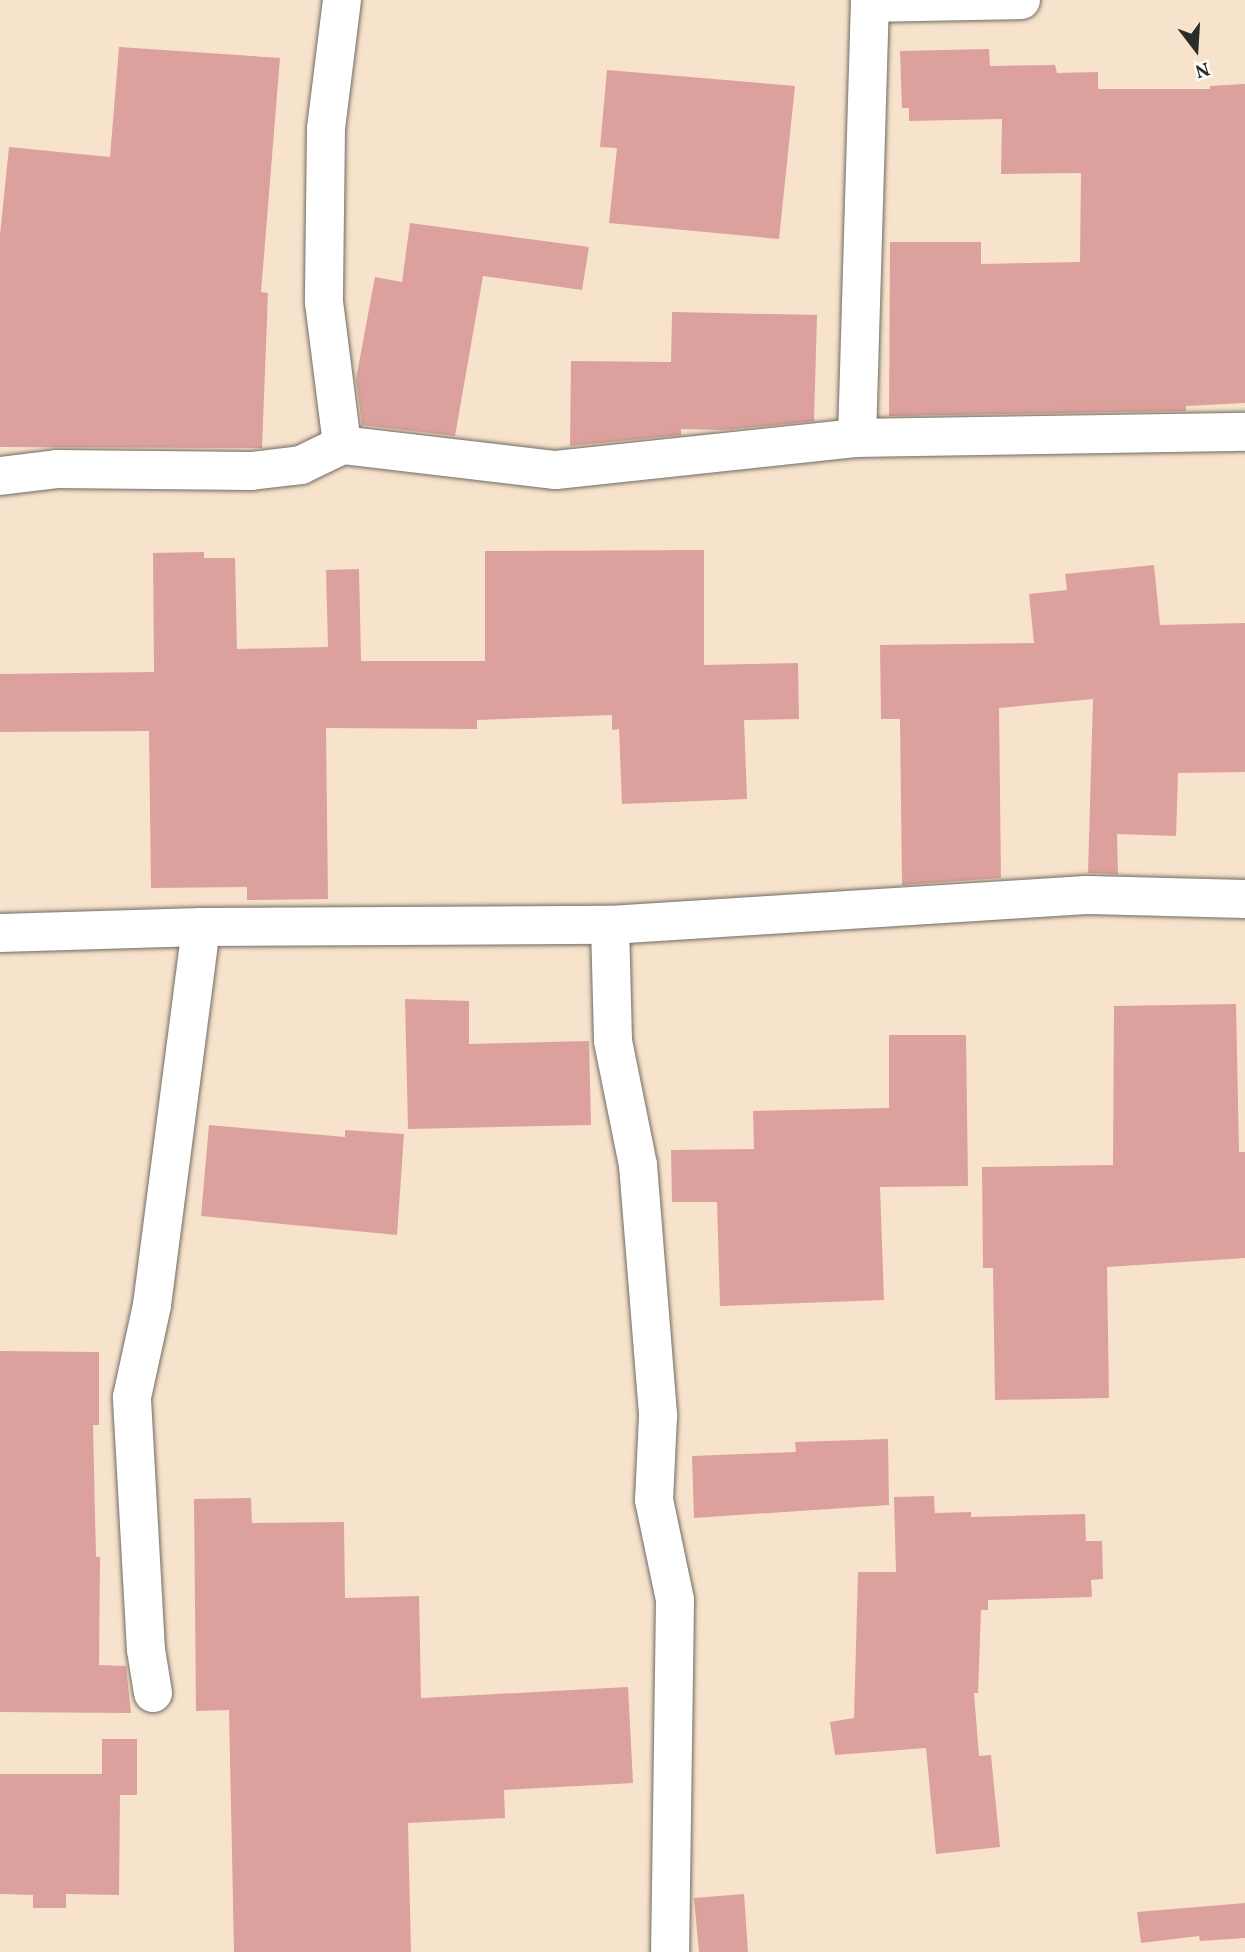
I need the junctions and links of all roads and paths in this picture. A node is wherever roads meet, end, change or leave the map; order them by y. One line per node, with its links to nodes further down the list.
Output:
1 (342, 0): 6 (street)
2 (1021, 0): 3 (street)
3 (870, 2): 5 (street)
4 (1245, 432): 5 (street)
5 (857, 438): 6 (street)
6 (342, 445): 7 (street)
7 (0, 476)
8 (1245, 899): 9 (street)
9 (610, 925): 10 (street); 13 (street)
10 (201, 927): 11 (street); 12 (street)
11 (0, 933)
12 (153, 1693)
13 (670, 1952)

